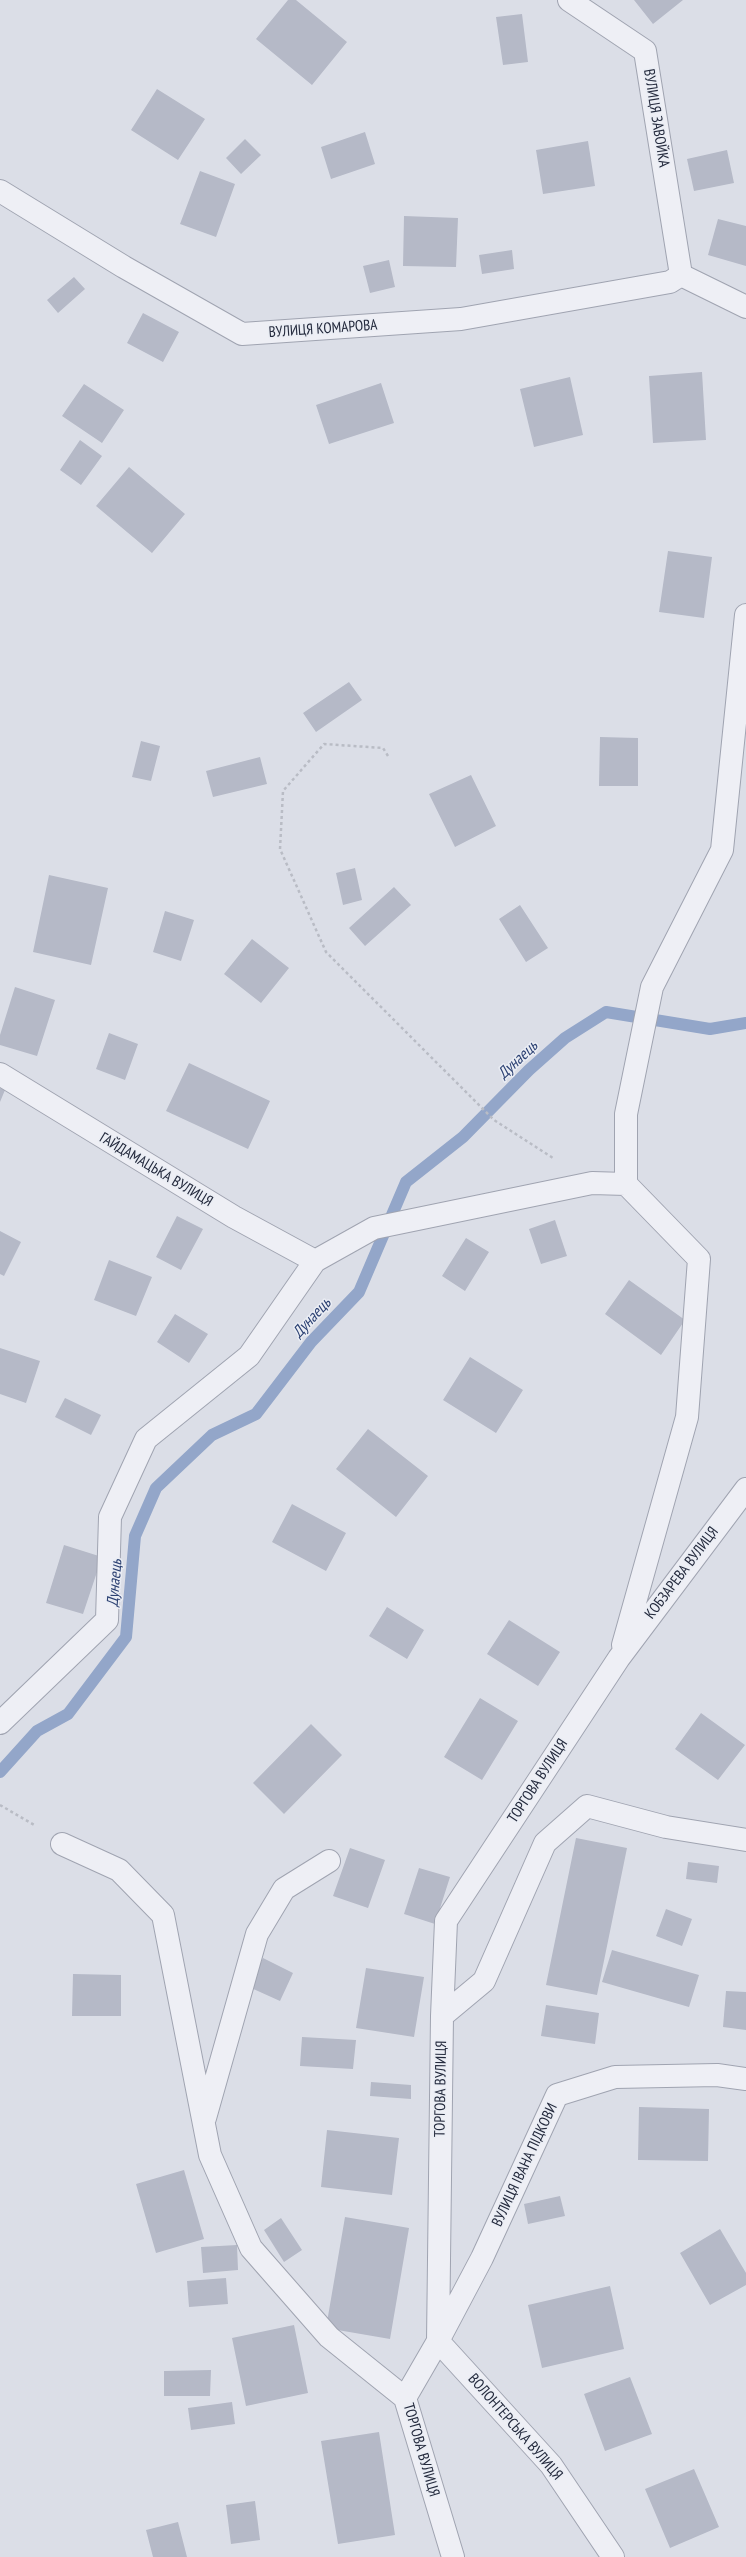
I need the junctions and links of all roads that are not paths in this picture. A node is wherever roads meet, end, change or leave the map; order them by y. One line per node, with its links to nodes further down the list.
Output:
1 (569, 0): 3 (street, ВУЛИЦЯ ЗАВОЙКА)
2 (0, 191): 3 (street, ВУЛИЦЯ КОМАРОВА)
3 (681, 275): 4 (street)
4 (746, 307)
5 (746, 615): 7 (street)
6 (0, 1074): 8 (street, ГАЙДАМАЦЬКА ВУЛИЦЯ)
7 (626, 1184): 8 (street); 10 (street)
8 (315, 1261): 11 (street)
9 (746, 1489): 10 (street, КОБЗАРЕВА ВУЛИЦЯ)
10 (619, 1658): 15 (street, ТОРГОВА ВУЛИЦЯ)
11 (0, 1723)
12 (746, 1840): 15 (street)
13 (62, 1844): 17 (street)
14 (329, 1861): 17 (street)
15 (442, 2016): 18 (street, ТОРГОВА ВУЛИЦЯ)
16 (746, 2079): 18 (street, ВУЛИЦЯ ІВАНА ПІДКОВИ)
17 (204, 2121): 19 (street)
18 (438, 2342): 19 (street, ТОРГОВА ВУЛИЦЯ); 21 (street, ВОЛОНТЕРСЬКА ВУЛИЦЯ)
19 (405, 2398): 20 (street, ТОРГОВА ВУЛИЦЯ)
20 (453, 2557)
21 (613, 2557)

